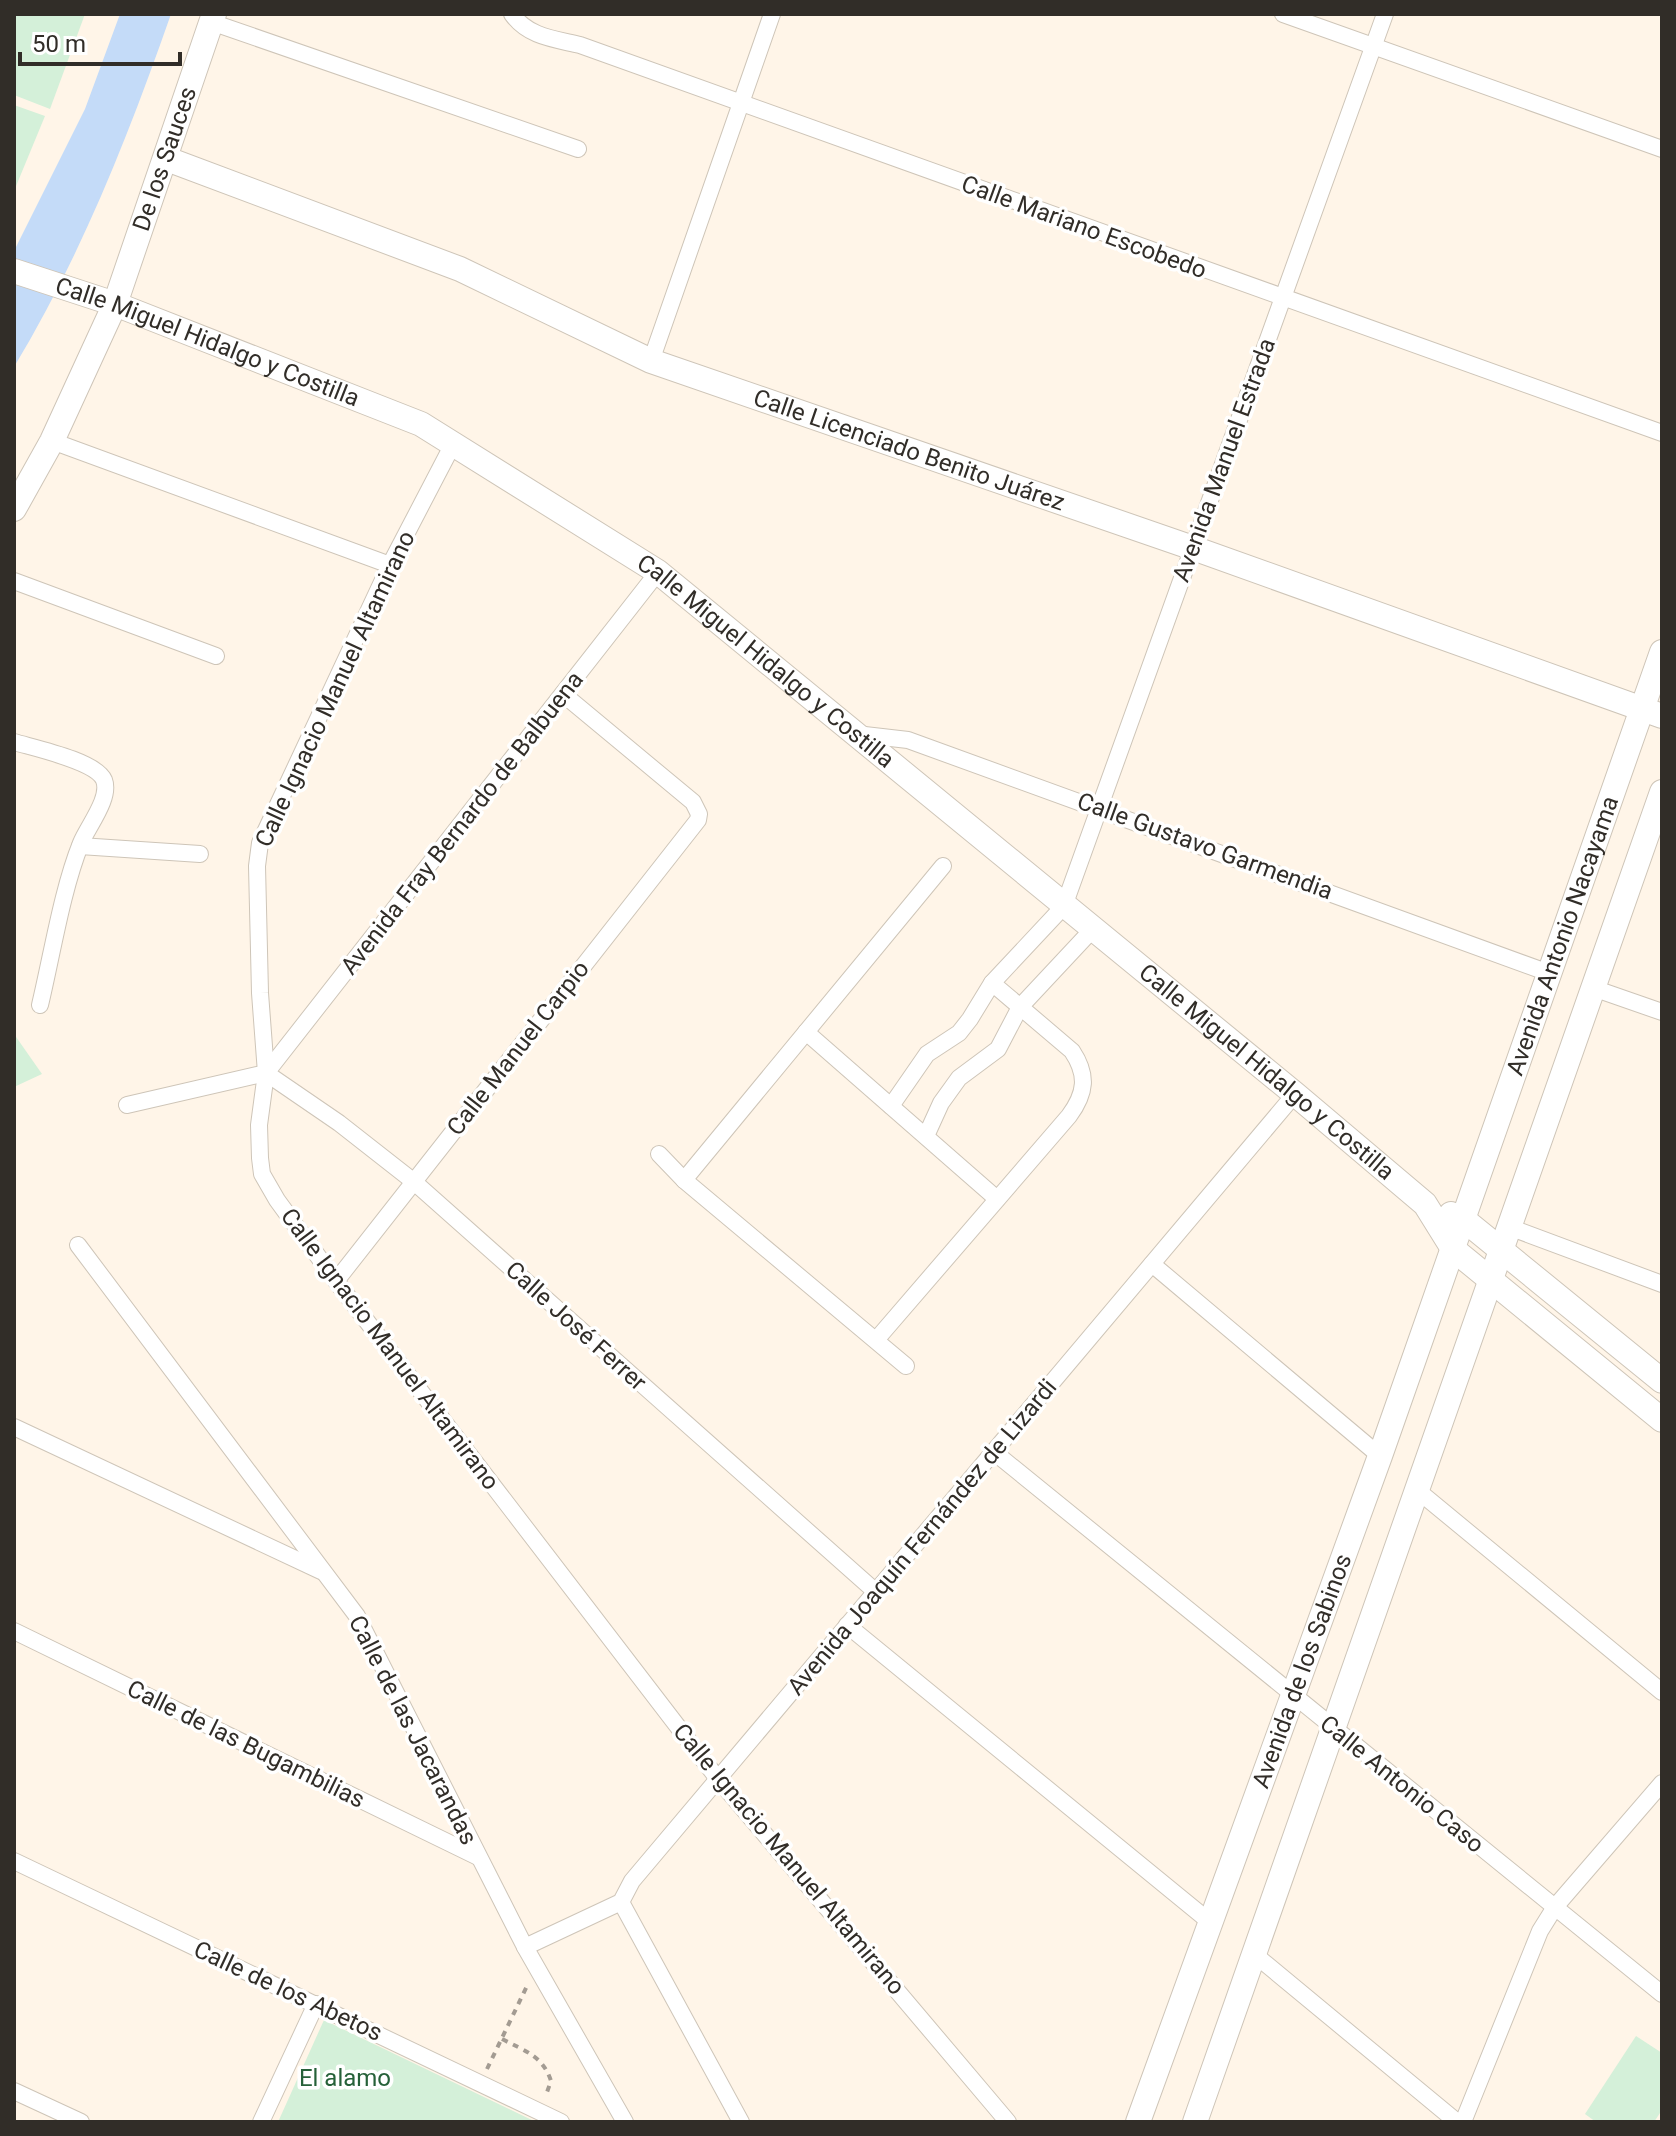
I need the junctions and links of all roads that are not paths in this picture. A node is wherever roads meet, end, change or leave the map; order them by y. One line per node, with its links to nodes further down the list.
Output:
1 (512, 14): 7 (street, Calle Mariano Escobedo)
2 (772, 14): 7 (street)
3 (1283, 14): 6 (street)
4 (1385, 14): 6 (street, Avenida Manuel Estrada)
5 (213, 18): 8 (street); 10 (street, De los Sauces)
6 (1373, 46): 9 (street); 12 (street, Avenida Manuel Estrada)
7 (741, 104): 12 (street, Calle Mariano Escobedo); 14 (street)
8 (578, 149)
9 (1662, 149)
10 (167, 159): 13 (street, De los Sauces); 14 (street, Calle Licenciado Benito Juárez)
11 (14, 271): 13 (street, Calle Miguel Hidalgo y Costilla)
12 (1282, 298): 15 (street, Calle Mariano Escobedo); 19 (street, Avenida Manuel Estrada)
13 (115, 304): 16 (street, De los Sauces); 17 (street, Calle Miguel Hidalgo y Costilla)
14 (651, 361): 19 (street, Calle Licenciado Benito Juárez)
15 (1662, 433)
16 (52, 441): 18 (street, De los Sauces); 20 (street)
17 (452, 446): 20 (street, Calle Ignacio Manuel Altamirano); 21 (street, Calle Miguel Hidalgo y Costilla)
18 (14, 509)
19 (1193, 548): 26 (street, Calle Licenciado Benito Juárez); 30 (street, Avenida Manuel Estrada)
20 (390, 565): 43 (street, Calle Ignacio Manuel Altamirano)
21 (658, 572): 25 (street, Avenida Fray Bernardo de Balbuena); 27 (street, Calle Miguel Hidalgo y Costilla)
22 (14, 581): 24 (street)
23 (1662, 652): 26 (street, Avenida Antonio Nacayama)
24 (216, 656)
25 (563, 694): 43 (street, Avenida Fray Bernardo de Balbuena); 50 (street, Calle Manuel Carpio)
26 (1652, 712): 36 (street, Avenida Antonio Nacayama)
27 (856, 734): 30 (street, Calle Gustavo Garmendia); 34 (street, Calle Miguel Hidalgo y Costilla)
28 (14, 742): 31 (street)
29 (1662, 792): 38 (street, Avenida Antonio Nacayama)
30 (1100, 808): 34 (street, Avenida Manuel Estrada); 36 (street, Calle Gustavo Garmendia)
31 (80, 846): 32 (street); 39 (street)
32 (200, 854)
33 (943, 866): 42 (street)
34 (1064, 906): 35 (street, Calle Miguel Hidalgo y Costilla); 37 (street)
35 (1092, 930): 40 (street); 44 (street, Calle Miguel Hidalgo y Costilla)
36 (1549, 973): 53 (street, Avenida Antonio Nacayama)
37 (992, 983): 40 (street); 46 (street)
38 (1593, 988): 41 (street); 54 (street, Avenida Antonio Nacayama)
39 (40, 1005)
40 (1020, 1007): 47 (street); 51 (street)
41 (1662, 1012)
42 (806, 1032): 46 (street); 49 (street)
43 (266, 1073): 45 (street); 50 (street, Calle José Ferrer); 60 (street, Calle Ignacio Manuel Altamirano)
44 (1295, 1094): 52 (street, Calle Miguel Hidalgo y Costilla); 58 (street, Avenida Joaquín Fernández de Lizardi)
45 (127, 1105)
46 (891, 1106): 47 (street)
47 (926, 1136): 51 (street)
48 (659, 1154): 49 (street)
49 (684, 1180): 62 (street)
50 (413, 1181): 60 (street, Calle Manuel Carpio); 71 (street, Calle José Ferrer)
51 (997, 1199): 62 (street)
52 (1425, 1204): 53 (street, Calle Miguel Hidalgo y Costilla); 56 (street, Calle Miguel Hidalgo y Costilla)
53 (1463, 1219): 56 (street, Avenida de los Sabinos); 57 (street, Calle Miguel Hidalgo y Costilla)
54 (1509, 1227): 57 (street, Avenida Antonio Nacayama); 61 (street)
55 (78, 1245): 70 (street, Calle de las Jacarandas)
56 (1453, 1249): 59 (street, Calle Miguel Hidalgo y Costilla); 68 (street, Avenida de los Sabinos)
57 (1501, 1250): 59 (street, Avenida de los Sabinos); 64 (street, Calle Miguel Hidalgo y Costilla)
58 (1152, 1264): 67 (street, Avenida Joaquín Fernández de Lizardi); 68 (street)
59 (1491, 1280): 65 (street, Calle Miguel Hidalgo y Costilla); 69 (street, Avenida de los Sabinos)
60 (336, 1281): 77 (street, Calle Ignacio Manuel Altamirano)
61 (1662, 1284)
62 (876, 1340): 63 (street)
63 (906, 1366)
64 (1662, 1381)
65 (1662, 1420)
66 (14, 1427): 70 (street)
67 (994, 1452): 71 (street, Avenida Joaquín Fernández de Lizardi); 75 (street, Calle Antonio Caso)
68 (1380, 1456): 75 (street, Avenida de los Sabinos)
69 (1417, 1490): 74 (street); 76 (street, Avenida de los Sabinos)
70 (323, 1571): 79 (street, Calle de las Jacarandas)
71 (876, 1592): 72 (street, Avenida Joaquín Fernández de Lizardi)
72 (847, 1625): 77 (street, Avenida Joaquín Fernández de Lizardi); 83 (street)
73 (14, 1631): 79 (street, Calle de las Bugambilias)
74 (1662, 1692)
75 (1294, 1696): 76 (street, Calle Antonio Caso); 83 (street, Avenida de los Sabinos)
76 (1334, 1728): 82 (street, Calle Antonio Caso); 85 (street, Avenida de los Sabinos)
77 (718, 1779): 81 (street, Avenida Joaquín Fernández de Lizardi); 94 (street, Calle Ignacio Manuel Altamirano)
78 (1662, 1783): 82 (street)
79 (478, 1857): 84 (street, Calle de las Jacarandas)
80 (14, 1861): 87 (street, Calle de los Abetos)
81 (621, 1902): 84 (street); 93 (street)
82 (1555, 1907): 86 (street, Calle Antonio Caso); 97 (street)
83 (1210, 1922): 95 (street, Avenida de los Sabinos)
84 (525, 1947): 92 (street, Calle de las Jacarandas)
85 (1254, 1954): 96 (street, Avenida de los Sabinos); 97 (street)
86 (1662, 1994)
87 (316, 2004): 90 (street); 91 (street, Calle de los Abetos)
88 (14, 2091): 89 (street)
89 (81, 2122)
90 (261, 2122)
91 (561, 2122)
92 (625, 2122)
93 (741, 2122)
94 (1008, 2122)
95 (1138, 2122)
96 (1195, 2122)
97 (1460, 2122)

